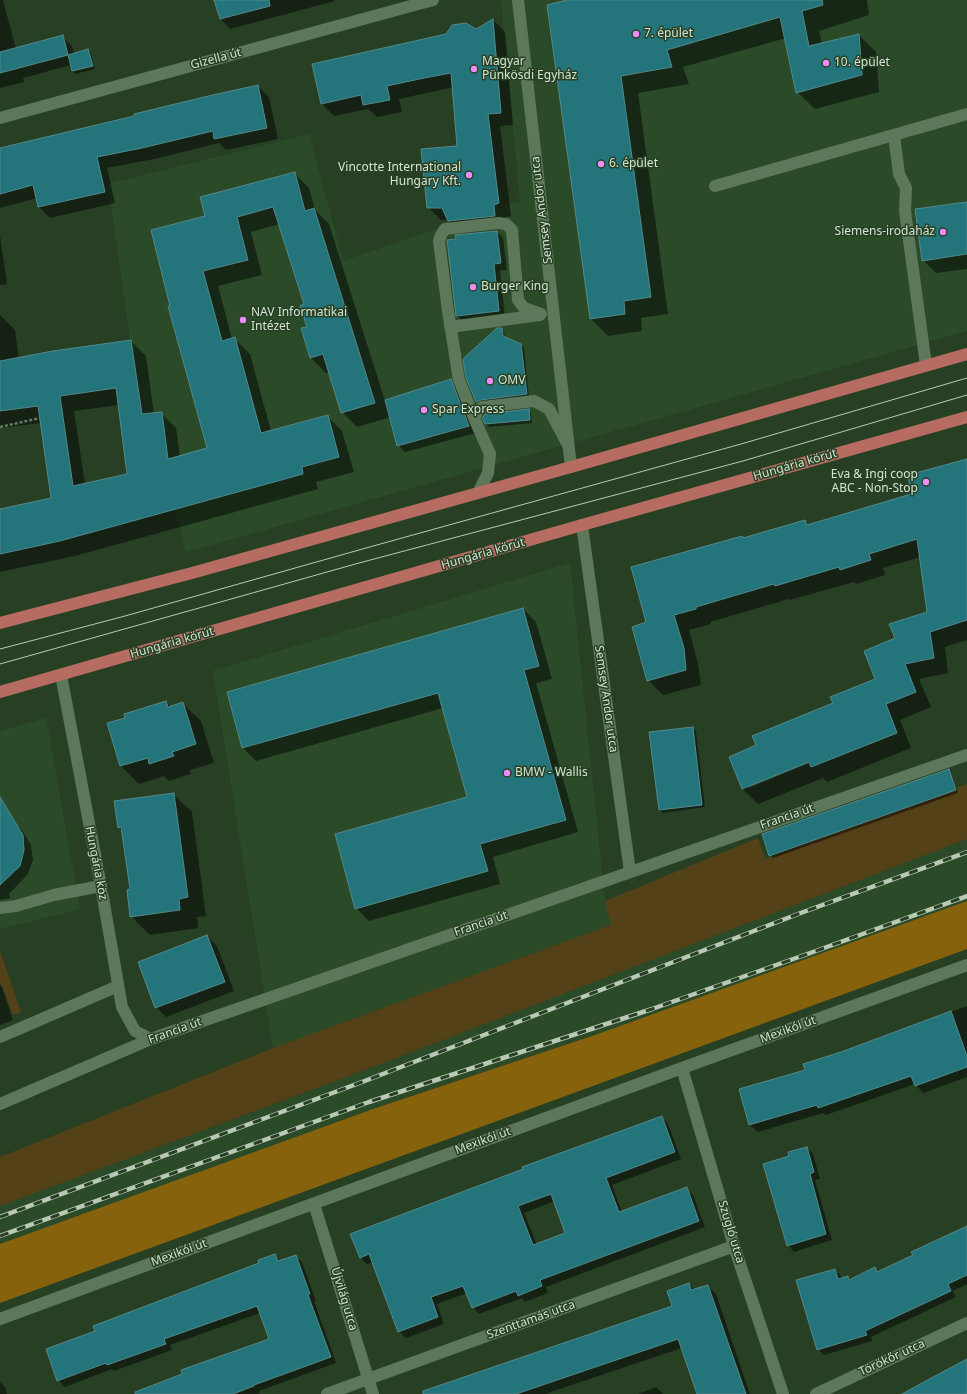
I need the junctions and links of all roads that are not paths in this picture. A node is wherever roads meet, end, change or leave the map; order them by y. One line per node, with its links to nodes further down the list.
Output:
1 (433, 0): 4 (street, Gizella út)
2 (518, 0): 8 (street, Semsey Andor utca)
3 (967, 114): 5 (street)
4 (0, 118)
5 (894, 135): 6 (street); 11 (street)
6 (715, 186)
7 (541, 314): 8 (street); 9 (street); 9 (street)
8 (554, 319): 14 (street, Semsey Andor utca)
9 (450, 327): 13 (street)
10 (967, 354): 11 (main road)
11 (926, 366): 15 (main road)
12 (967, 417): 17 (main road, Hungária körút)
13 (474, 418): 14 (street); 16 (street)
14 (568, 445): 15 (street, Semsey Andor utca)
15 (571, 467): 16 (main road)
16 (478, 493): 18 (main road)
17 (582, 525): 19 (main road, Hungária körút); 22 (street, Semsey Andor utca)
18 (0, 623)
19 (61, 675): 20 (main road, Hungária körút); 23 (street, Hungária köz)
20 (0, 692)
21 (967, 755): 22 (street, Francia út)
22 (630, 872): 28 (street, Francia út)
23 (101, 886): 24 (street); 26 (street, Hungária köz)
24 (0, 908)
25 (967, 965): 29 (street, Mexikói út)
26 (118, 986): 27 (street); 28 (street, Hungária köz)
27 (0, 1037)
28 (151, 1039): 30 (street, Francia út)
29 (682, 1068): 31 (street, Mexikói út); 32 (street, Szugló utca)
30 (0, 1104)
31 (314, 1204): 33 (street, Mexikói út); 35 (street, Újvilág utca)
32 (734, 1246): 35 (street, Szenttamás utca); 38 (street, Szugló utca)
33 (0, 1319)
34 (967, 1323): 39 (street, Törökőr utca)
35 (368, 1379): 36 (street, Szenttamás utca); 37 (street, Újvilág utca)
36 (328, 1394)
37 (372, 1394)
38 (783, 1394)
39 (816, 1394)

